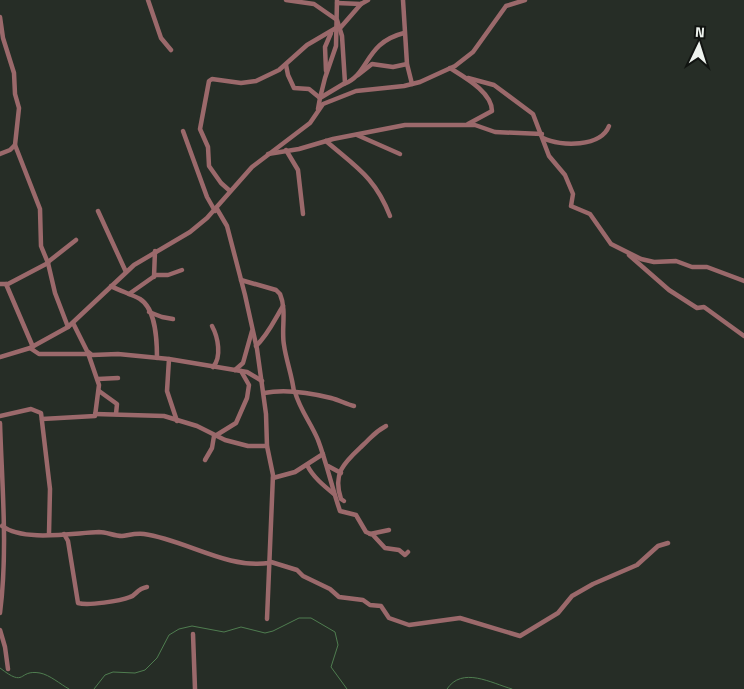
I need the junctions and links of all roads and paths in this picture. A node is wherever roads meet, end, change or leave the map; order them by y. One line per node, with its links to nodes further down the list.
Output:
1 (148, 0): 12 (street)
2 (286, 0): 9 (street)
3 (368, 0): 7 (street)
4 (403, 0): 11 (street)
5 (525, 0): 15 (street)
6 (337, 2): 7 (street); 9 (street)
7 (360, 4): 10 (street)
8 (0, 17): 29 (street)
9 (337, 20): 10 (street)
10 (336, 29): 14 (street); 16 (street); 16 (street); 19 (street)
11 (404, 33): 13 (street); 17 (street)
12 (170, 50)
13 (407, 64): 17 (street); 20 (street)
14 (286, 65): 21 (street); 34 (street)
15 (450, 68): 18 (street); 20 (street)
16 (327, 72): 21 (street)
17 (357, 75): 19 (street)
18 (468, 78): 23 (street); 27 (street)
19 (344, 84): 21 (street)
20 (412, 84): 22 (street)
21 (320, 98): 22 (street)
22 (318, 110): 32 (street)
23 (466, 125): 26 (street); 27 (street)
24 (609, 126): 27 (street)
25 (183, 131): 36 (street)
26 (356, 135): 28 (street); 33 (street)
27 (542, 136): 40 (street)
28 (326, 141): 30 (street); 38 (street)
29 (15, 146): 31 (street); 42 (street)
30 (286, 150): 32 (street); 37 (street)
31 (0, 154)
32 (266, 154): 34 (street)
33 (400, 154)
34 (230, 191): 36 (street)
35 (98, 210): 44 (street)
36 (216, 210): 41 (street); 46 (street)
37 (303, 214)
38 (390, 216)
39 (76, 240): 42 (street)
40 (623, 250): 47 (street); 59 (street)
41 (155, 251): 44 (street); 45 (street)
42 (48, 262): 49 (street); 57 (street)
43 (182, 270): 45 (street)
44 (126, 272): 50 (street)
45 (154, 277): 51 (street)
46 (241, 280): 52 (street); 58 (street)
47 (744, 281)
48 (0, 284): 49 (street)
49 (6, 284): 61 (street)
50 (111, 286): 51 (street); 55 (street)
51 (129, 294): 53 (street)
52 (283, 306): 60 (street); 73 (street)
53 (149, 312): 54 (street); 64 (street)
54 (173, 319)
55 (73, 323): 57 (street); 62 (street)
56 (212, 326): 66 (street)
57 (68, 327): 61 (street)
58 (253, 330): 60 (street); 67 (street)
59 (744, 336)
60 (256, 346): 71 (street)
61 (32, 347): 62 (street); 63 (street)
62 (88, 353): 64 (street); 70 (street)
63 (0, 357)
64 (157, 358): 65 (street)
65 (168, 359): 66 (street); 80 (street)
66 (213, 367): 67 (street)
67 (235, 370): 68 (street)
68 (241, 371): 71 (street); 83 (street)
69 (118, 378): 70 (street)
70 (98, 379): 72 (street)
71 (262, 381): 74 (street)
72 (99, 391): 76 (street); 77 (street)
73 (294, 392): 74 (street); 75 (street); 85 (street)
74 (264, 393): 84 (street)
75 (354, 406)
76 (95, 414): 77 (street); 79 (street)
77 (116, 414): 80 (street)
78 (0, 416): 79 (street)
79 (42, 419): 96 (street)
80 (176, 421): 83 (street)
81 (0, 423): 93 (street)
82 (386, 426): 89 (street)
83 (214, 436): 84 (street); 86 (street)
84 (267, 446): 90 (street)
85 (323, 454): 87 (street); 88 (street)
86 (205, 460)
87 (307, 465): 90 (street); 91 (street)
88 (328, 466): 89 (street); 91 (street)
89 (341, 472): 92 (street)
90 (273, 478): 101 (street)
91 (335, 495): 98 (street)
92 (344, 501)
93 (1, 503): 94 (street)
94 (2, 526): 96 (street); 103 (street)
95 (389, 530): 98 (street)
96 (49, 534): 97 (street)
97 (64, 534): 101 (street); 102 (street)
98 (370, 534): 100 (street)
99 (668, 543): 101 (street)
100 (408, 552)
101 (270, 563): 104 (street)
102 (147, 587)
103 (0, 613)
104 (268, 619)
105 (0, 630): 107 (street)
106 (193, 634): 108 (street)
107 (8, 669)
108 (194, 689)

